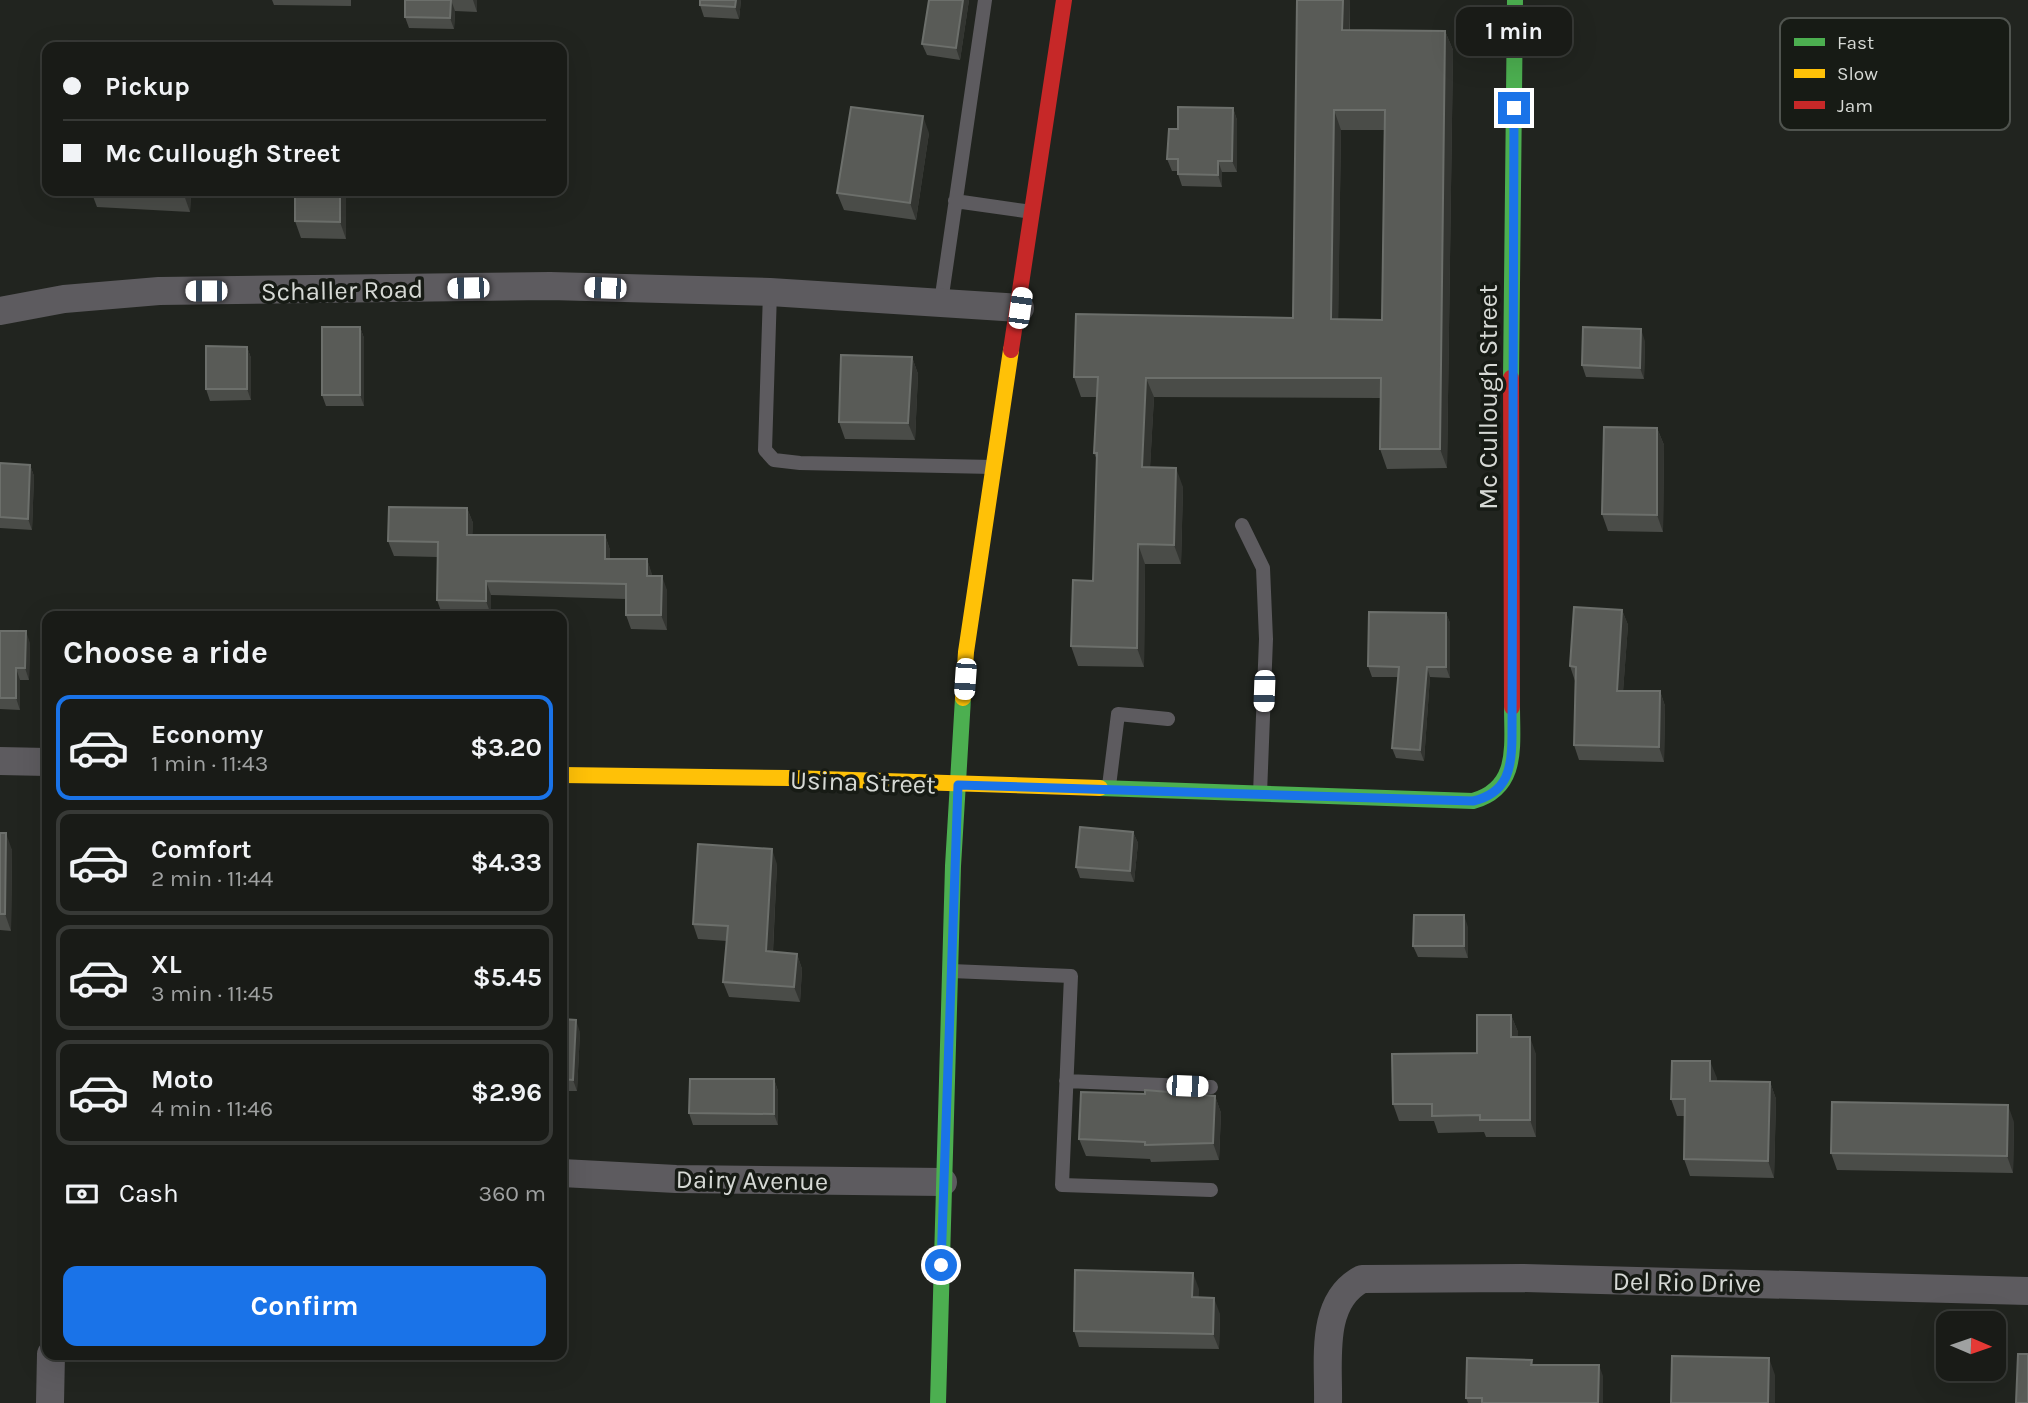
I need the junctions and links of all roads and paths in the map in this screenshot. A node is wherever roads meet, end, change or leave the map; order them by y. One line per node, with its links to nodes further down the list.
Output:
1 (985, 0): 4 (lane)
2 (1060, 0): 5 (main road)
3 (1515, 0): 18 (main road, Mc Cullough Street)
4 (955, 201): 5 (lane); 7 (lane)
5 (1034, 212): 8 (main road)
6 (770, 292): 7 (street, Schaller Road); 9 (street, Schaller Road); 10 (lane)
7 (941, 302): 8 (street, Schaller Road)
8 (1020, 308): 10 (main road)
9 (0, 311)
10 (995, 467): 16 (main road)
11 (1242, 525): 19 (lane)
12 (1168, 719): 17 (lane)
13 (0, 761): 14 (street)
14 (42, 762)
15 (567, 775): 16 (main road, Usina Street)
16 (958, 785): 17 (main road, Usina Street); 20 (main road)
17 (1108, 790): 19 (main road, Usina Street)
18 (1498, 791): 19 (main road, Usina Street)
19 (1260, 795)
20 (950, 971): 21 (lane); 24 (main road)
21 (1066, 1082): 22 (lane); 25 (lane)
22 (1211, 1087)
23 (567, 1173): 24 (street, Dairy Avenue)
24 (943, 1182): 29 (main road)
25 (1211, 1190)
26 (2028, 1290): 30 (street, Del Rio Drive)
27 (51, 1360): 28 (street)
28 (50, 1403)
29 (938, 1403)
30 (1328, 1403)

